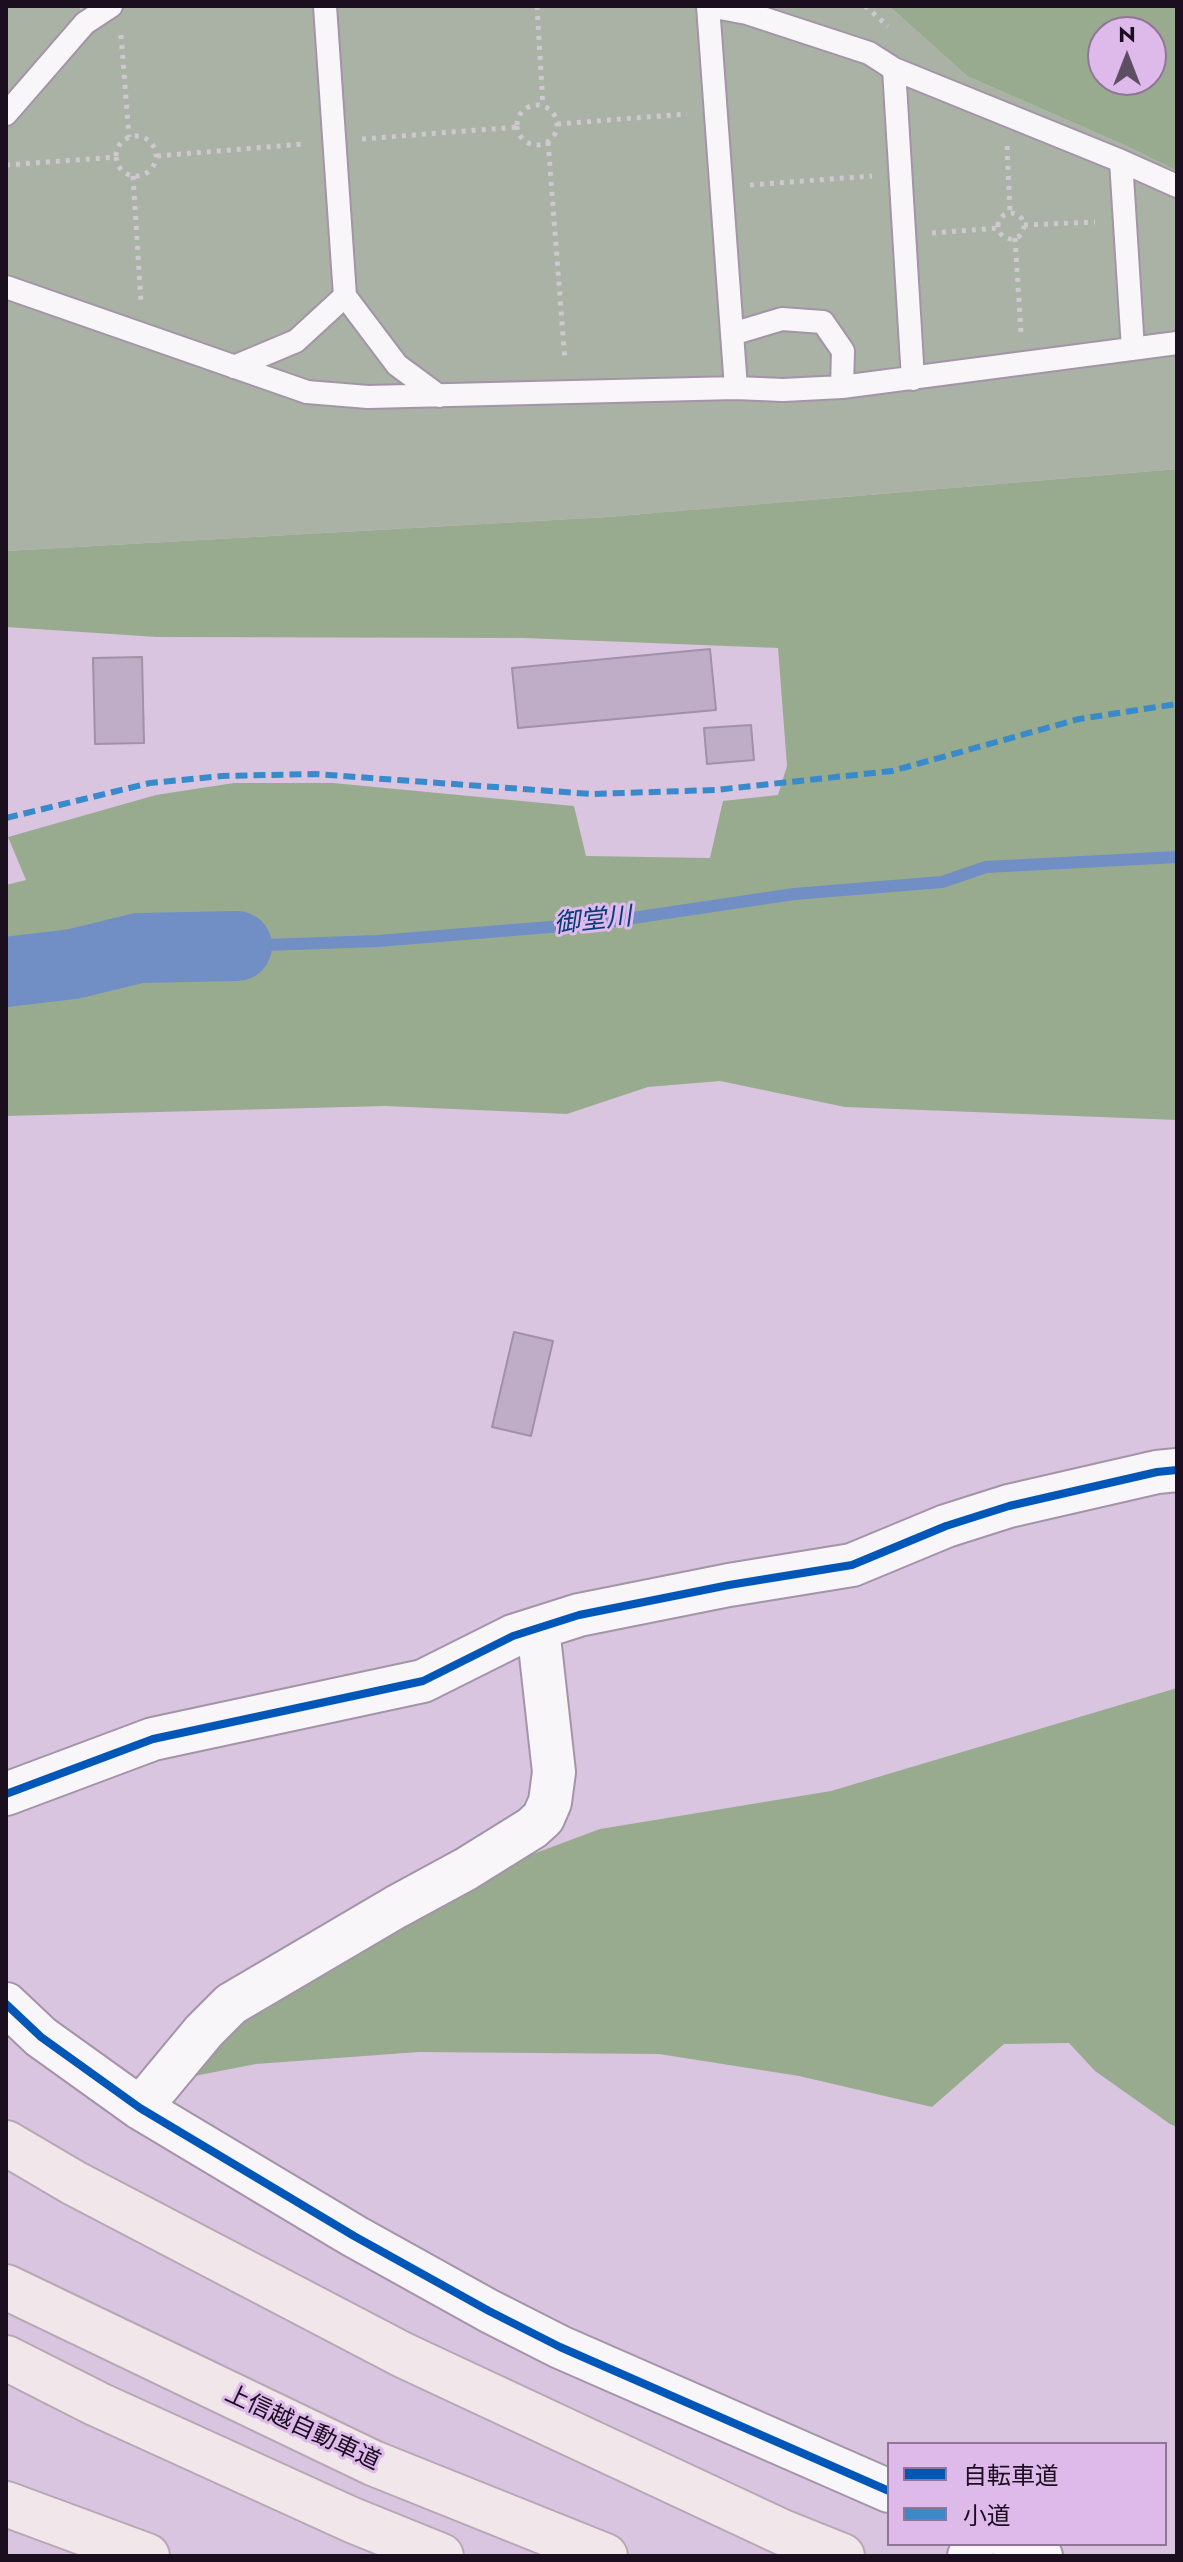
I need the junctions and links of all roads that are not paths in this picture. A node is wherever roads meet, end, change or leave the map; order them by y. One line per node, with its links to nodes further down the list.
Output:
1 (325, 6): 9 (lane)
2 (709, 6): 4 (lane); 10 (lane)
3 (115, 13): 5 (lane)
4 (894, 69): 6 (lane); 14 (lane)
5 (6, 114)
6 (1121, 161): 7 (lane); 12 (lane)
7 (1177, 186)
8 (6, 287): 13 (lane)
9 (345, 296): 13 (lane); 17 (lane)
10 (732, 334): 15 (lane); 16 (lane)
11 (1177, 343): 12 (lane)
12 (1133, 349): 14 (lane)
13 (234, 367): 17 (lane)
14 (913, 379): 15 (lane)
15 (842, 387): 16 (lane)
16 (736, 388): 17 (lane)
17 (439, 396)
18 (1177, 1470): 19 (street)
19 (538, 1628): 20 (street); 22 (street)
20 (6, 1794)
21 (6, 2004): 22 (street)
22 (140, 2108): 26 (street)
23 (6, 2143): 32 (highway)
24 (6, 2287): 31 (highway, 上信越自動車道)
25 (6, 2358): 30 (highway)
26 (887, 2490)
27 (6, 2504): 29 (highway)
28 (1017, 2546): 33 (street)
29 (147, 2556)
30 (441, 2556)
31 (605, 2556)
32 (842, 2556)
33 (1041, 2556)

